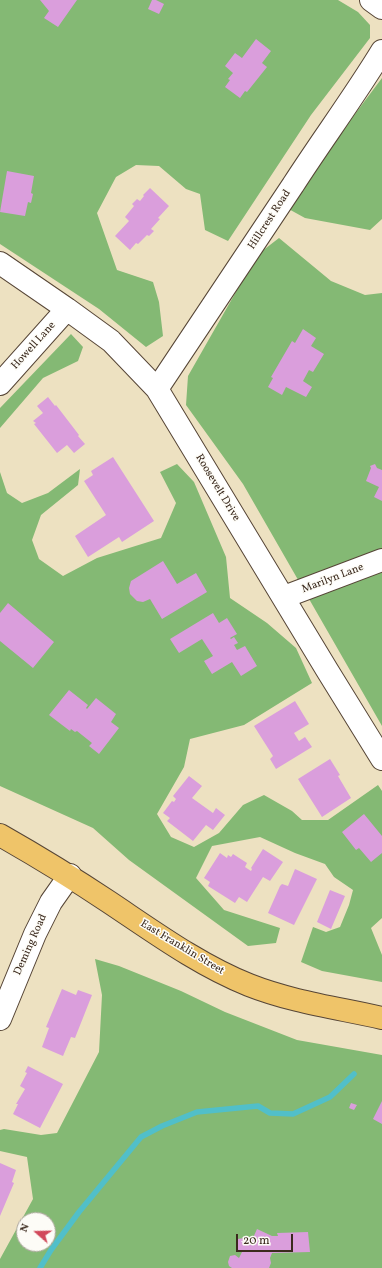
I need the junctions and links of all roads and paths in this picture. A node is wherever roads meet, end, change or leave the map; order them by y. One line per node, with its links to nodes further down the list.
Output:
1 (371, 0): 2 (street)
2 (382, 8)
3 (382, 51): 7 (street, Hillcrest Road)
4 (0, 263): 5 (street, Roosevelt Drive)
5 (67, 309): 6 (street, Howell Lane); 7 (street, Roosevelt Drive)
6 (0, 384)
7 (157, 389): 9 (street, Roosevelt Drive)
8 (382, 560): 9 (street, Marilyn Lane)
9 (284, 597): 10 (street, Roosevelt Drive)
10 (382, 759)
11 (0, 835): 12 (main road, East Franklin Street)
12 (70, 875): 13 (street, Deming Road); 14 (main road, East Franklin Street)
13 (1, 1013)
14 (382, 1018)

